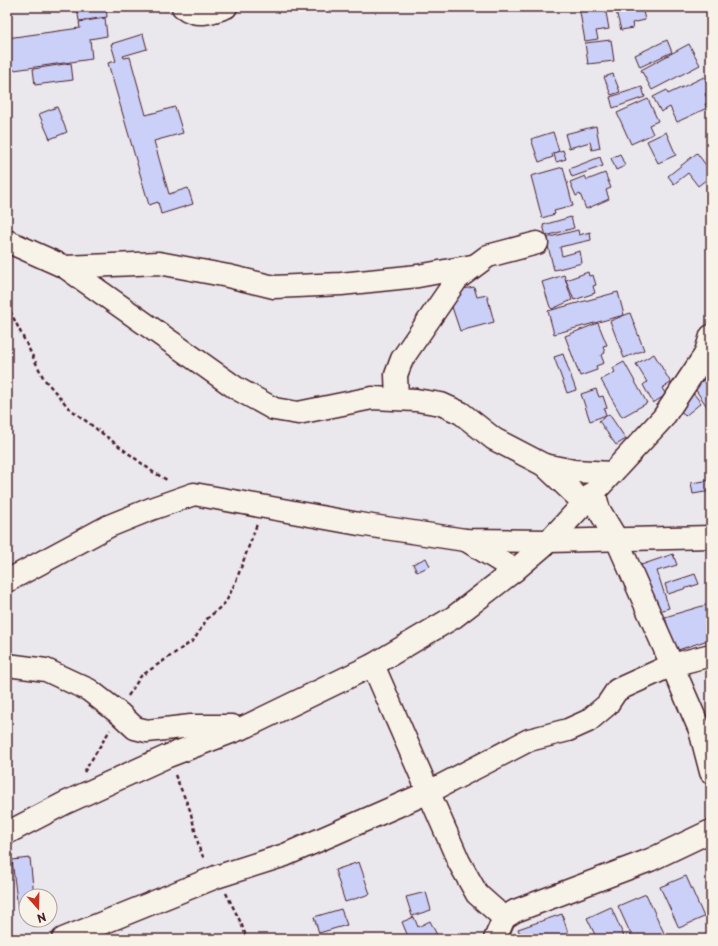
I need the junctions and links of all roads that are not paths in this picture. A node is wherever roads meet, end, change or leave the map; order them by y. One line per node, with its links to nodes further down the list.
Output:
1 (183, 7): 2 (street)
2 (226, 7)
3 (7, 241): 6 (street)
4 (536, 243): 5 (street)
5 (472, 266): 6 (street); 8 (street)
6 (65, 268): 8 (street)
7 (711, 336): 10 (street)
8 (397, 398): 9 (street)
9 (544, 465): 10 (street); 11 (street)
10 (612, 473): 11 (street)
11 (588, 497): 14 (street); 15 (street)
12 (711, 537): 14 (street)
13 (465, 540): 15 (street); 16 (street); 17 (street)
14 (617, 540): 15 (street); 21 (street)
15 (549, 541): 16 (street)
16 (515, 570): 20 (street)
17 (7, 581)
18 (711, 655): 21 (street)
19 (7, 665): 22 (street)
20 (373, 665): 22 (street); 24 (street)
21 (672, 665): 23 (street); 24 (street)
22 (247, 726): 26 (street)
23 (711, 772)
24 (429, 792): 27 (street); 28 (street)
25 (711, 831): 27 (street)
26 (7, 833)
27 (504, 918): 29 (street)
28 (64, 939)
29 (495, 939)

